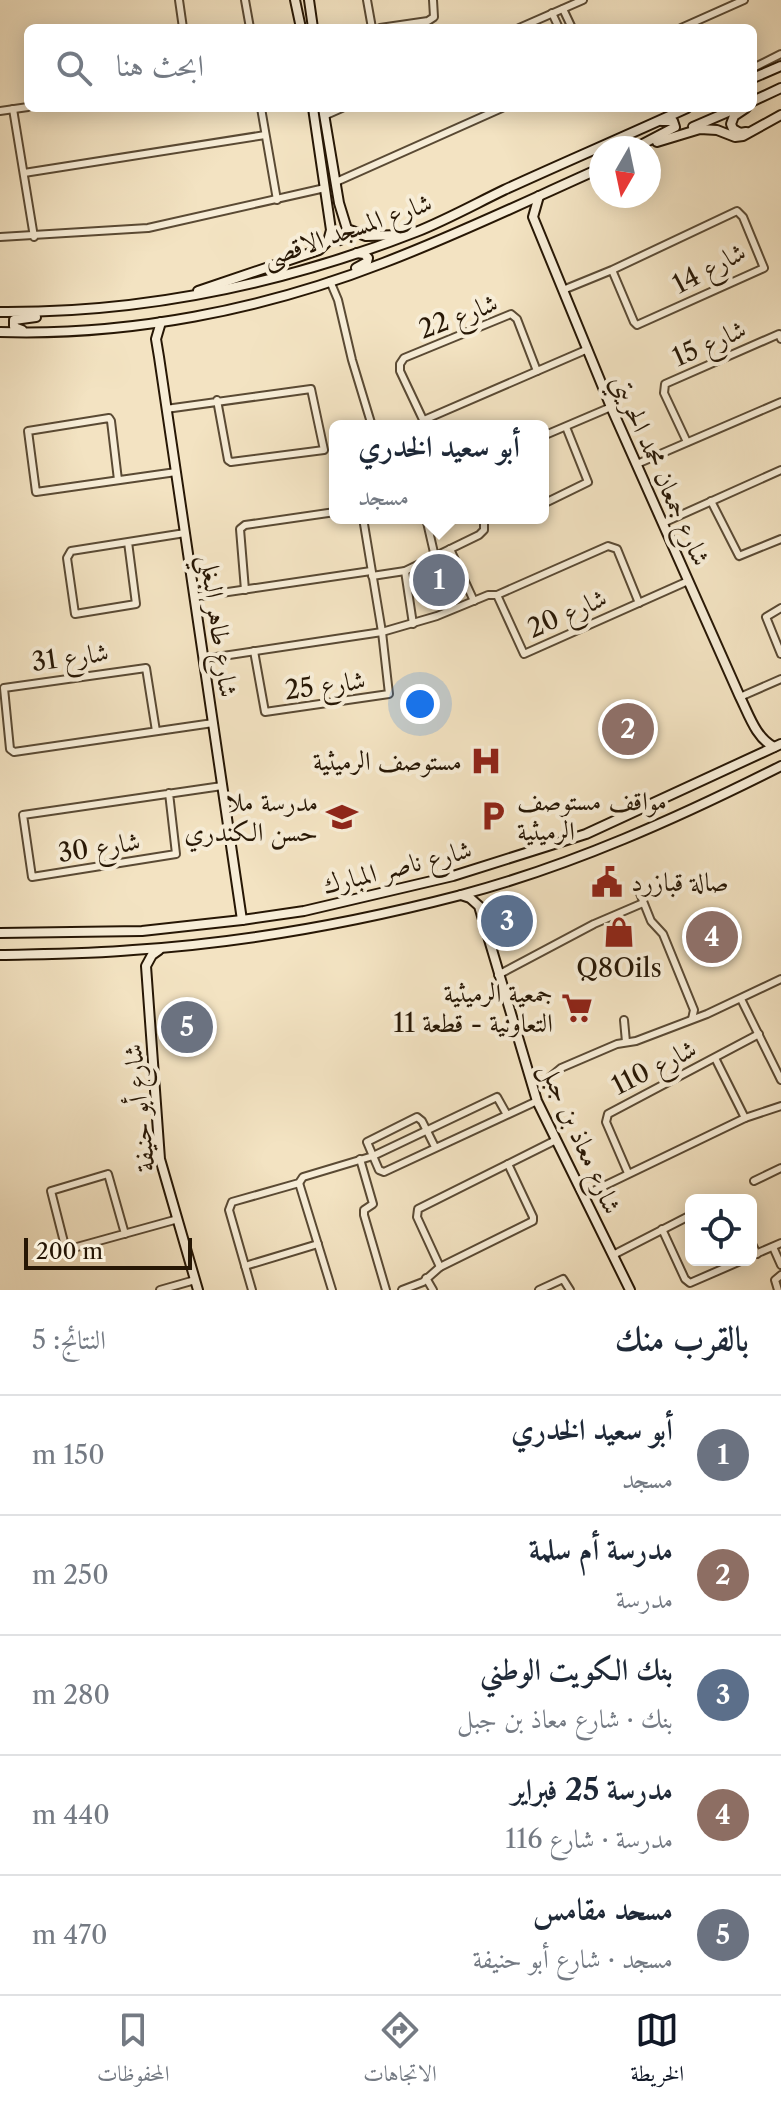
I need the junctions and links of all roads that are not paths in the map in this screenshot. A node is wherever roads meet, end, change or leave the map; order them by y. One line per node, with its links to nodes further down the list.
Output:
1 (179, 0): 14 (street)
2 (245, 0): 15 (street)
3 (295, 0): 13 (street)
4 (309, 0): 11 (street)
5 (367, 0): 17 (street)
6 (433, 0): 18 (street)
7 (583, 0): 9 (street)
8 (744, 0): 12 (street)
9 (563, 9): 10 (street); 21 (street)
10 (552, 13): 19 (street); 20 (street)
11 (312, 18): 13 (street); 16 (street)
12 (702, 19): 22 (street); 23 (street)
13 (300, 23)
14 (182, 24)
15 (249, 24)
16 (313, 24)
17 (371, 24)
18 (407, 24)
19 (528, 24)
20 (557, 24)
21 (570, 24)
22 (690, 24)
23 (705, 24)
24 (781, 54): 26 (street)
25 (781, 66): 27 (street)
26 (757, 71)
27 (757, 72)
28 (781, 88): 29 (street)
29 (757, 100)
30 (24, 108): 31 (street)
31 (13, 109): 32 (street); 47 (street)
32 (0, 111)
33 (262, 112): 43 (street)
34 (314, 112): 50 (street)
35 (323, 112): 49 (street)
36 (493, 112): 49 (street)
37 (678, 112): 41 (street, شارع المسجد الاقصى)
38 (728, 112): 45 (street)
39 (740, 112): 42 (street)
40 (781, 115): 42 (street)
41 (657, 122): 44 (street); 57 (street, شارع المسجد الاقصى)
42 (751, 131): 46 (street)
43 (265, 135): 47 (street); 52 (street)
44 (658, 136)
45 (661, 140)
46 (661, 141)
47 (24, 173): 60 (street)
48 (589, 173): 51 (street, شارع المسجد الاقصى)
49 (336, 182): 55 (street)
50 (325, 188): 52 (street); 56 (street)
51 (539, 196): 53 (street, شارع المسجد الاقصى); 54 (street)
52 (277, 200): 60 (street)
53 (513, 206): 54 (street); 62 (street, شارع المسجد الاقصى)
54 (533, 217): 65 (street, شارع جمعان محمد الحريتي)
55 (347, 229): 56 (street); 58 (street)
56 (331, 230): 66 (street)
57 (419, 231): 58 (street, شارع المسجد الاقصى); 62 (street)
58 (408, 235): 61 (street, شارع المسجد الاقصى)
59 (0, 237): 60 (street)
60 (34, 237)
61 (353, 253): 64 (street); 66 (street, شارع المسجد الاقصى)
62 (401, 255): 64 (street, شارع المسجد الاقصى)
63 (612, 270): 63 (street, شارع 14); 65 (street, شارع 14)
64 (332, 281): 69 (street, شارع المسجد الاقصى); 81 (street)
65 (563, 290): 75 (street, شارع جمعان محمد الحريتي)
66 (178, 299): 68 (street, شارع المسجد الاقصى)
67 (0, 312): 68 (street, شارع المسجد الاقصى)
68 (73, 312): 72 (street)
69 (161, 322): 70 (street, شارع المسجد الاقصى); 73 (street, شارع طاهر البغلي)
70 (142, 324): 72 (street, شارع المسجد الاقصى); 73 (street)
71 (0, 332): 72 (street, شارع المسجد الاقصى)
72 (37, 332)
73 (156, 339): 80 (street, شارع طاهر البغلي)
74 (781, 339): 86 (street, شارع 15)
75 (588, 349): 76 (street, شارع 22); 79 (street, شارع جمعان محمد الحريتي)
76 (537, 371): 82 (street, شارع 22); 83 (street, شارع 22)
77 (217, 400): 77 (street); 80 (street)
78 (781, 402): 86 (street)
79 (611, 407): 84 (street); 87 (street, شارع جمعان محمد الحريتي)
80 (166, 409): 89 (street, شارع طاهر البغلي)
81 (370, 420)
82 (424, 420)
83 (431, 420)
84 (566, 427): 85 (street); 91 (street)
85 (549, 434)
86 (687, 442): 87 (street)
87 (637, 464): 94 (street, شارع جمعان محمد الحريتي)
88 (781, 470): 92 (street)
89 (176, 472): 90 (street); 98 (street, شارع طاهر البغلي)
90 (118, 480): 90 (street)
91 (549, 501)
92 (711, 501): 94 (street); 99 (street)
93 (329, 513): 106 (street)
94 (663, 523): 105 (street, شارع جمعان محمد الحريتي)
95 (364, 524): 104 (street, شارع 25)
96 (427, 524): 102 (street)
97 (483, 524): 101 (street)
98 (185, 533): 100 (street); 108 (street, شارع طاهر البغلي)
99 (781, 539)
100 (128, 542): 100 (street)
101 (450, 549): 102 (street); 109 (street)
102 (435, 557): 103 (street)
103 (405, 571): 104 (street); 112 (street)
104 (371, 574): 106 (street); 113 (street, شارع 25)
105 (688, 581): 110 (street, شارع 20); 118 (street, شارع جمعان محمد الحريتي)
106 (245, 590): 108 (street)
107 (497, 595): 109 (street); 110 (street, شارع 20); 110 (street, شارع 20)
108 (194, 597): 116 (street, شارع طاهر البغلي)
109 (474, 601): 112 (street)
110 (639, 603)
111 (781, 608): 115 (street)
112 (413, 624): 113 (street)
113 (382, 632): 114 (street, شارع 25); 114 (street, شارع 25)
114 (254, 651): 116 (street, شارع 25)
115 (781, 654)
116 (203, 659): 119 (street, شارع طاهر البغلي)
117 (781, 679): 118 (street)
118 (740, 697): 121 (street, شارع جمعان محمد الحريتي)
119 (213, 723): 120 (street, شارع 31); 126 (street, شارع طاهر البغلي)
120 (156, 731): 120 (street, شارع 31)
121 (760, 736): 122 (street, شارع جمعان محمد الحريتي); 123 (street)
122 (778, 746): 123 (street, شارع ناصر المبارك)
123 (754, 758): 125 (street, شارع ناصر المبارك)
124 (781, 766): 128 (street, شارع ناصر المبارك)
125 (717, 775): 128 (street); 129 (street, شارع ناصر المبارك)
126 (222, 786): 127 (street, شارع 30); 137 (street, شارع طاهر البغلي)
127 (169, 793): 127 (street, شارع 30)
128 (722, 796): 130 (street, شارع ناصر المبارك)
129 (574, 837): 130 (street); 136 (street, شارع ناصر المبارك)
130 (585, 853): 131 (street, شارع ناصر المبارك)
131 (494, 886): 133 (street, شارع ناصر المبارك); 135 (street)
132 (637, 886): 134 (street)
133 (461, 895): 135 (street); 138 (street, شارع ناصر المبارك)
134 (643, 903): 144 (street); 147 (street)
135 (479, 906): 144 (street, شارع معاذ بن جبل)
136 (297, 912): 137 (street, شارع ناصر المبارك); 138 (street)
137 (242, 920): 139 (street, شارع ناصر المبارك)
138 (294, 930): 140 (street, شارع ناصر المبارك)
139 (0, 933)
140 (163, 948): 141 (street, شارع ناصر المبارك); 143 (street)
141 (130, 951): 142 (street, شارع ناصر المبارك); 143 (street)
142 (0, 955)
143 (146, 966): 170 (street, شارع أبو حنيفة)
144 (498, 975): 154 (street, شارع معاذ بن جبل)
145 (781, 979): 146 (street)
146 (741, 999): 147 (street); 149 (street)
147 (692, 1019): 150 (street)
148 (624, 1020): 150 (street)
149 (759, 1034): 151 (street); 153 (street)
150 (626, 1042): 152 (street)
151 (715, 1058): 157 (street, شارع 110); 165 (street, شارع 110)
152 (549, 1078)
153 (781, 1080)
154 (537, 1101): 156 (street); 159 (street, شارع معاذ بن جبل)
155 (781, 1106): 157 (street)
156 (506, 1113): 158 (street); 160 (street)
157 (745, 1118): 165 (street)
158 (427, 1130): 160 (street); 161 (street); 161 (street)
159 (556, 1140): 163 (street); 168 (street, شارع معاذ بن جبل)
160 (435, 1147): 161 (street)
161 (373, 1156): 162 (street)
162 (360, 1159): 167 (street); 190 (street)
163 (508, 1164): 181 (street); 181 (street)
164 (781, 1168): 166 (street)
165 (628, 1173): 168 (street)
166 (754, 1181)
167 (299, 1183): 174 (street); 179 (street)
168 (583, 1196): 177 (street, شارع معاذ بن جبل)
169 (685, 1218): 171 (street)
170 (178, 1219): 172 (street); 184 (street, شارع أبو حنيفة)
171 (662, 1229): 177 (street); 180 (street)
172 (125, 1234): 172 (street)
173 (781, 1243): 175 (street)
174 (318, 1244): 179 (street); 189 (street)
175 (773, 1247): 176 (street); 178 (street)
176 (757, 1254)
177 (613, 1255): 195 (street, شارع معاذ بن جبل)
178 (781, 1265)
179 (245, 1266): 188 (street)
180 (729, 1266)
181 (440, 1267): 183 (street)
182 (781, 1275): 196 (street)
183 (426, 1278): 185 (street); 192 (street)
184 (195, 1280): 186 (street); 187 (street, شارع أبو حنيفة)
185 (413, 1288): 191 (street)
186 (160, 1290)
187 (198, 1290)
188 (252, 1290)
189 (332, 1290)
190 (386, 1290)
191 (402, 1290)
192 (433, 1290)
193 (539, 1290): 194 (street)
194 (570, 1290)
195 (630, 1290)
196 (778, 1290)

